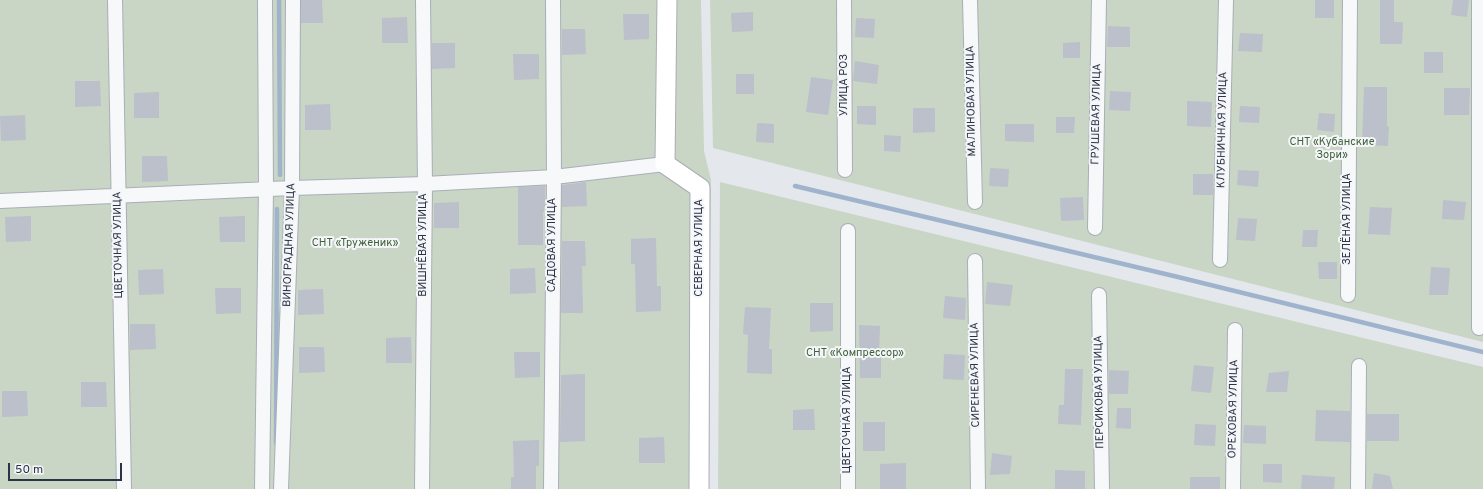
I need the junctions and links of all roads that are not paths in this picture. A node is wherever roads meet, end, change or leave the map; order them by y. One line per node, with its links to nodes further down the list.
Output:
1 (115, 0): 19 (street, ЦВЕТОЧНАЯ УЛИЦА)
2 (265, 0): 18 (street)
3 (293, 0): 17 (street, ВИНОГРАДНАЯ УЛИЦА)
4 (423, 0): 16 (street, ВИШНЁВАЯ УЛИЦА)
5 (553, 0): 15 (street, САДОВАЯ УЛИЦА)
6 (667, 0): 13 (street)
7 (844, 0): 14 (street, УЛИЦА РОЗ)
8 (970, 0): 21 (street, МАЛИНОВАЯ УЛИЦА)
9 (1099, 0): 22 (street, ГРУШЕВАЯ УЛИЦА)
10 (1226, 0): 24 (street, КЛУБНИЧНАЯ УЛИЦА)
11 (1350, 0): 27 (street, ЗЕЛЁНАЯ УЛИЦА)
12 (1479, 0): 28 (street)
13 (665, 164): 15 (street); 36 (street, СЕВЕРНАЯ УЛИЦА)
14 (845, 170)
15 (554, 177): 16 (street); 35 (street, САДОВАЯ УЛИЦА)
16 (425, 184): 17 (street); 34 (street, ВИШНЁВАЯ УЛИЦА)
17 (292, 188): 18 (street); 33 (street, ВИНОГРАДНАЯ УЛИЦА)
18 (266, 190): 19 (street); 32 (street)
19 (118, 197): 20 (street); 31 (street, ЦВЕТОЧНАЯ УЛИЦА)
20 (0, 201)
21 (975, 202)
22 (1095, 228)
23 (848, 231): 37 (street, ЦВЕТОЧНАЯ УЛИЦА)
24 (1220, 260)
25 (975, 261): 38 (street, СИРЕНЕВАЯ УЛИЦА)
26 (1099, 295): 39 (street, ПЕРСИКОВАЯ УЛИЦА)
27 (1348, 295)
28 (1479, 328)
29 (1235, 330): 40 (street, ОРЕХОВАЯ УЛИЦА)
30 (1359, 366): 41 (street)
31 (124, 489)
32 (262, 489)
33 (281, 489)
34 (422, 489)
35 (551, 489)
36 (699, 489)
37 (848, 489)
38 (978, 489)
39 (1102, 489)
40 (1233, 489)
41 (1358, 489)

